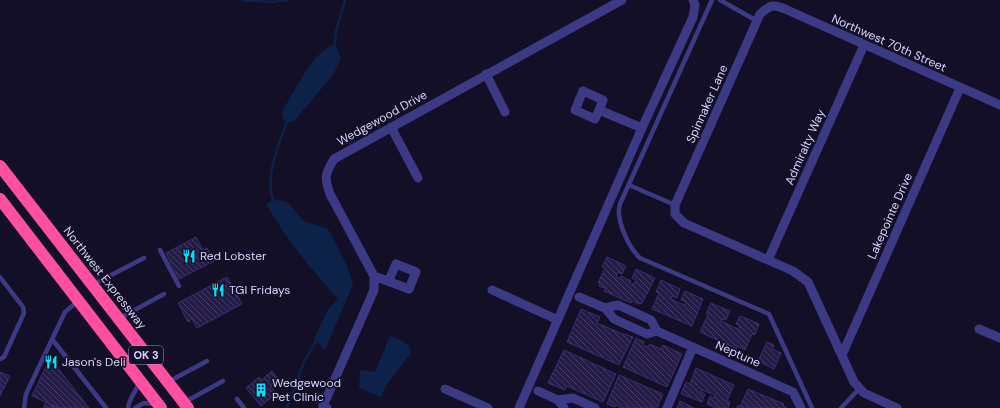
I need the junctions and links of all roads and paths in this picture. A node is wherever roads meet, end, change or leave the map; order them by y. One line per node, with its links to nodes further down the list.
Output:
1 (622, 0): 8 (street, Wedgewood Drive)
2 (693, 0): 14 (street)
3 (712, 0): 17 (lane)
4 (720, 0): 6 (lane)
5 (768, 7): 6 (street, Spinnaker Lane); 7 (street, Northwest 70th Street)
6 (757, 21): 19 (street, Spinnaker Lane)
7 (864, 45): 9 (street, Northwest 70th Street); 22 (street, Admiralty Way)
8 (486, 74): 12 (street); 13 (street, Wedgewood Drive)
9 (960, 88): 10 (street, Northwest 70th Street); 40 (street, Lakepointe Drive)
10 (1000, 105)
11 (599, 110): 14 (street)
12 (504, 112)
13 (391, 127): 16 (street); 23 (street, Wedgewood Drive)
14 (642, 128): 34 (street)
15 (0, 166): 26 (highway, Northwest Expressway / OK 3)
16 (418, 178)
17 (629, 184): 19 (lane); 64 (lane)
18 (0, 199): 31 (highway, OK 3)
19 (675, 210): 22 (street)
20 (160, 250): 27 (lane)
21 (144, 258): 26 (lane)
22 (768, 260): 40 (street)
23 (374, 276): 25 (street); 58 (street)
24 (0, 277): 41 (lane)
25 (389, 280)
26 (92, 285): 33 (highway, Northwest Expressway / OK 3)
27 (179, 286)
28 (492, 290): 34 (street)
29 (164, 294): 33 (lane)
30 (579, 297): 32 (street, Neptune)
31 (78, 300): 37 (lane); 43 (highway, OK 3)
32 (605, 308): 36 (street, Neptune); 36 (street, Neptune)
33 (118, 319): 45 (highway, Northwest Expressway / OK 3)
34 (558, 320): 60 (street)
35 (979, 329): 38 (street)
36 (657, 331): 39 (street, Neptune)
37 (52, 338): 53 (lane); 54 (lane)
38 (1000, 338)
39 (693, 347): 62 (street); 63 (street, Neptune)
40 (842, 354): 47 (street)
41 (0, 359)
42 (207, 361): 45 (lane)
43 (140, 381): 52 (highway, OK 3); 55 (lane)
44 (223, 381): 51 (lane)
45 (167, 382): 51 (highway, Northwest Expressway / OK 3)
46 (444, 389): 59 (street)
47 (859, 389): 65 (lane); 66 (street)
48 (538, 391): 50 (street)
49 (237, 399): 57 (lane)
50 (561, 404): 61 (street)
51 (185, 405)
52 (159, 406): 56 (lane)
53 (24, 408)
54 (106, 408)
55 (128, 408)
56 (135, 408)
57 (244, 408)
58 (327, 408)
59 (488, 408)
60 (519, 408)
61 (595, 408)
62 (667, 408)
63 (801, 408)
64 (812, 408)
65 (842, 408)
66 (897, 408)

